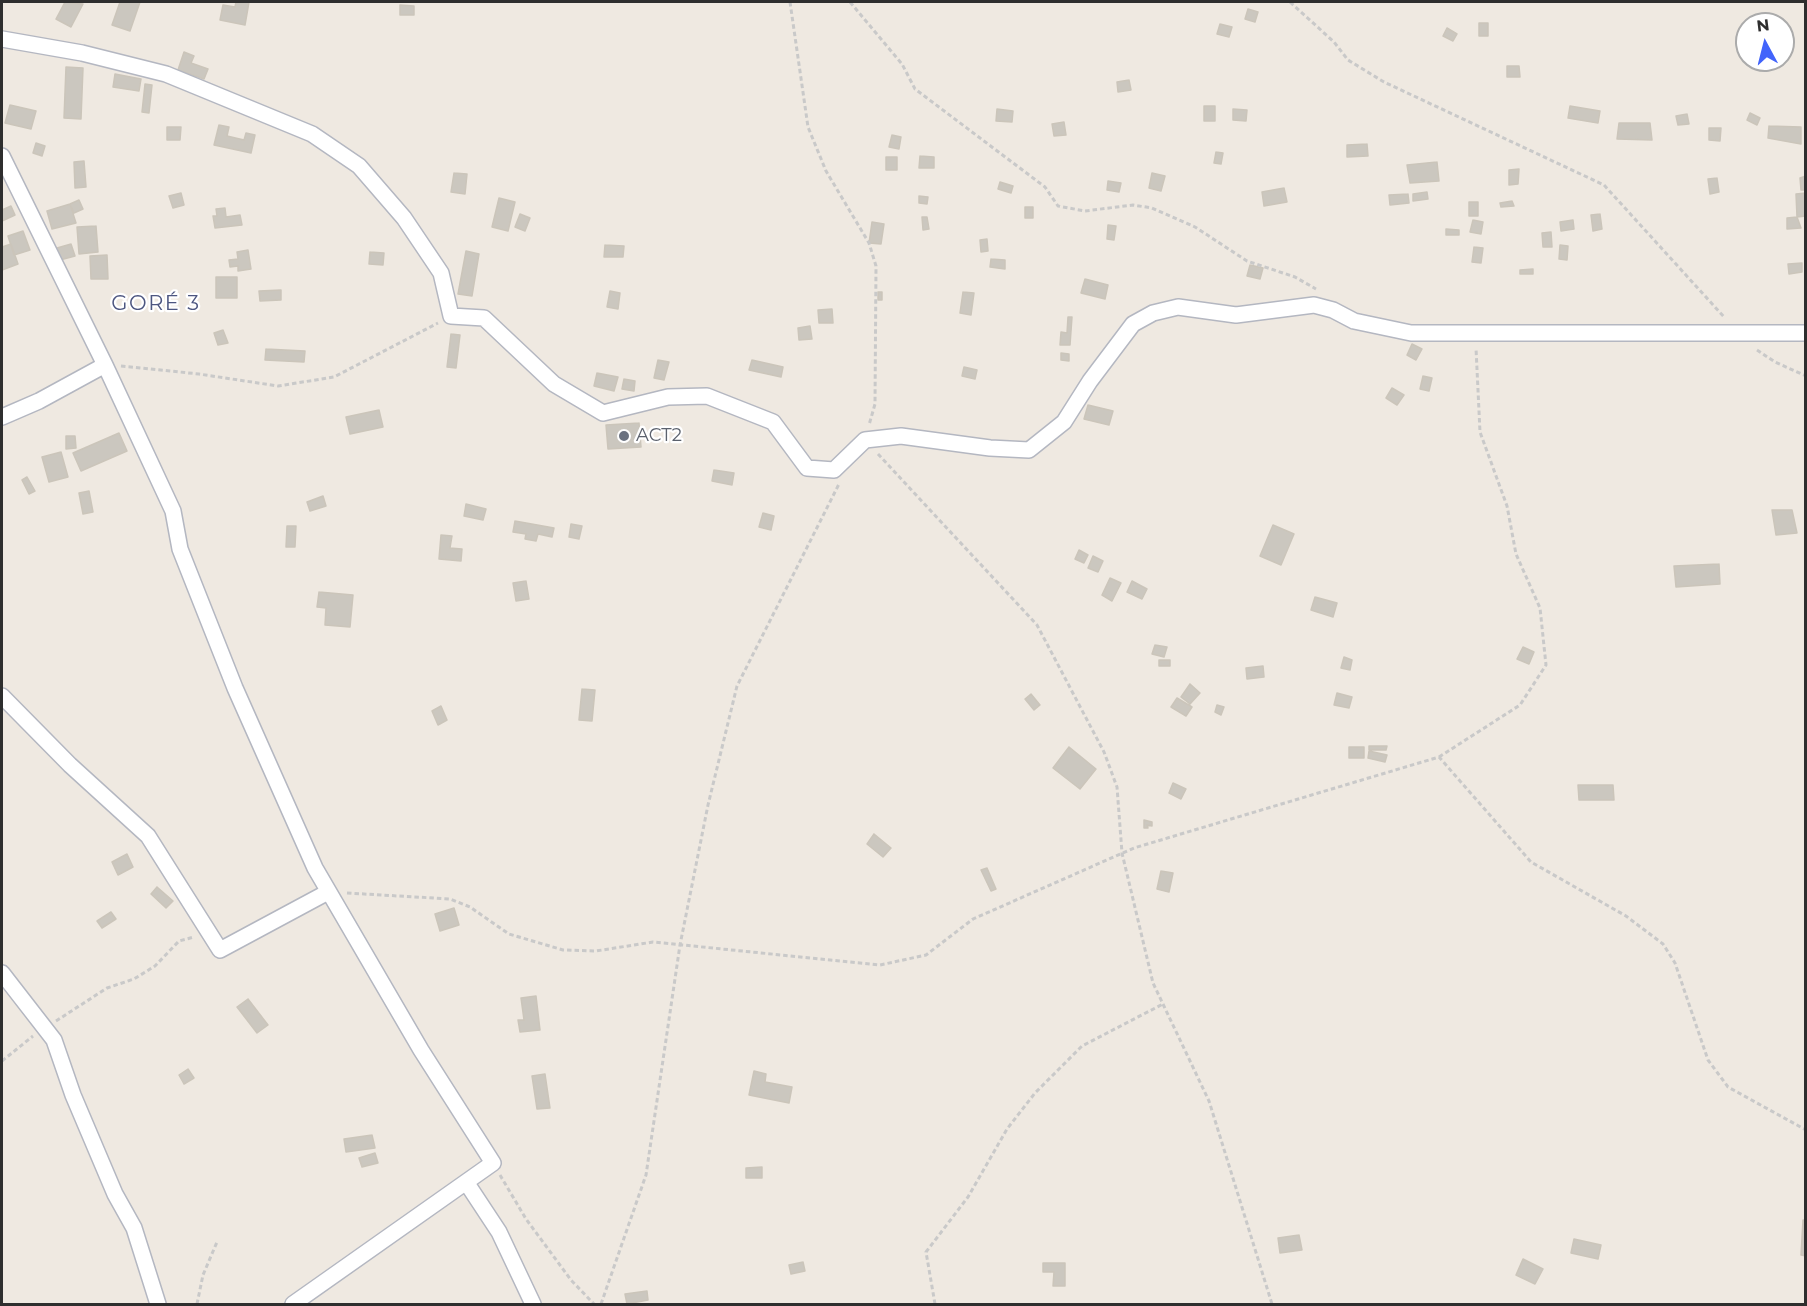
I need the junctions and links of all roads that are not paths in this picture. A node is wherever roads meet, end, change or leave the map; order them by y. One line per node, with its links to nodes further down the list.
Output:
1 (2, 39): 3 (street)
2 (2, 156): 4 (street)
3 (1806, 333)
4 (105, 365): 5 (street); 7 (street)
5 (2, 417)
6 (2, 696): 7 (street)
7 (328, 892): 9 (street)
8 (2, 973): 10 (street)
9 (466, 1182): 11 (street); 12 (street)
10 (158, 1305)
11 (293, 1305)
12 (533, 1305)

